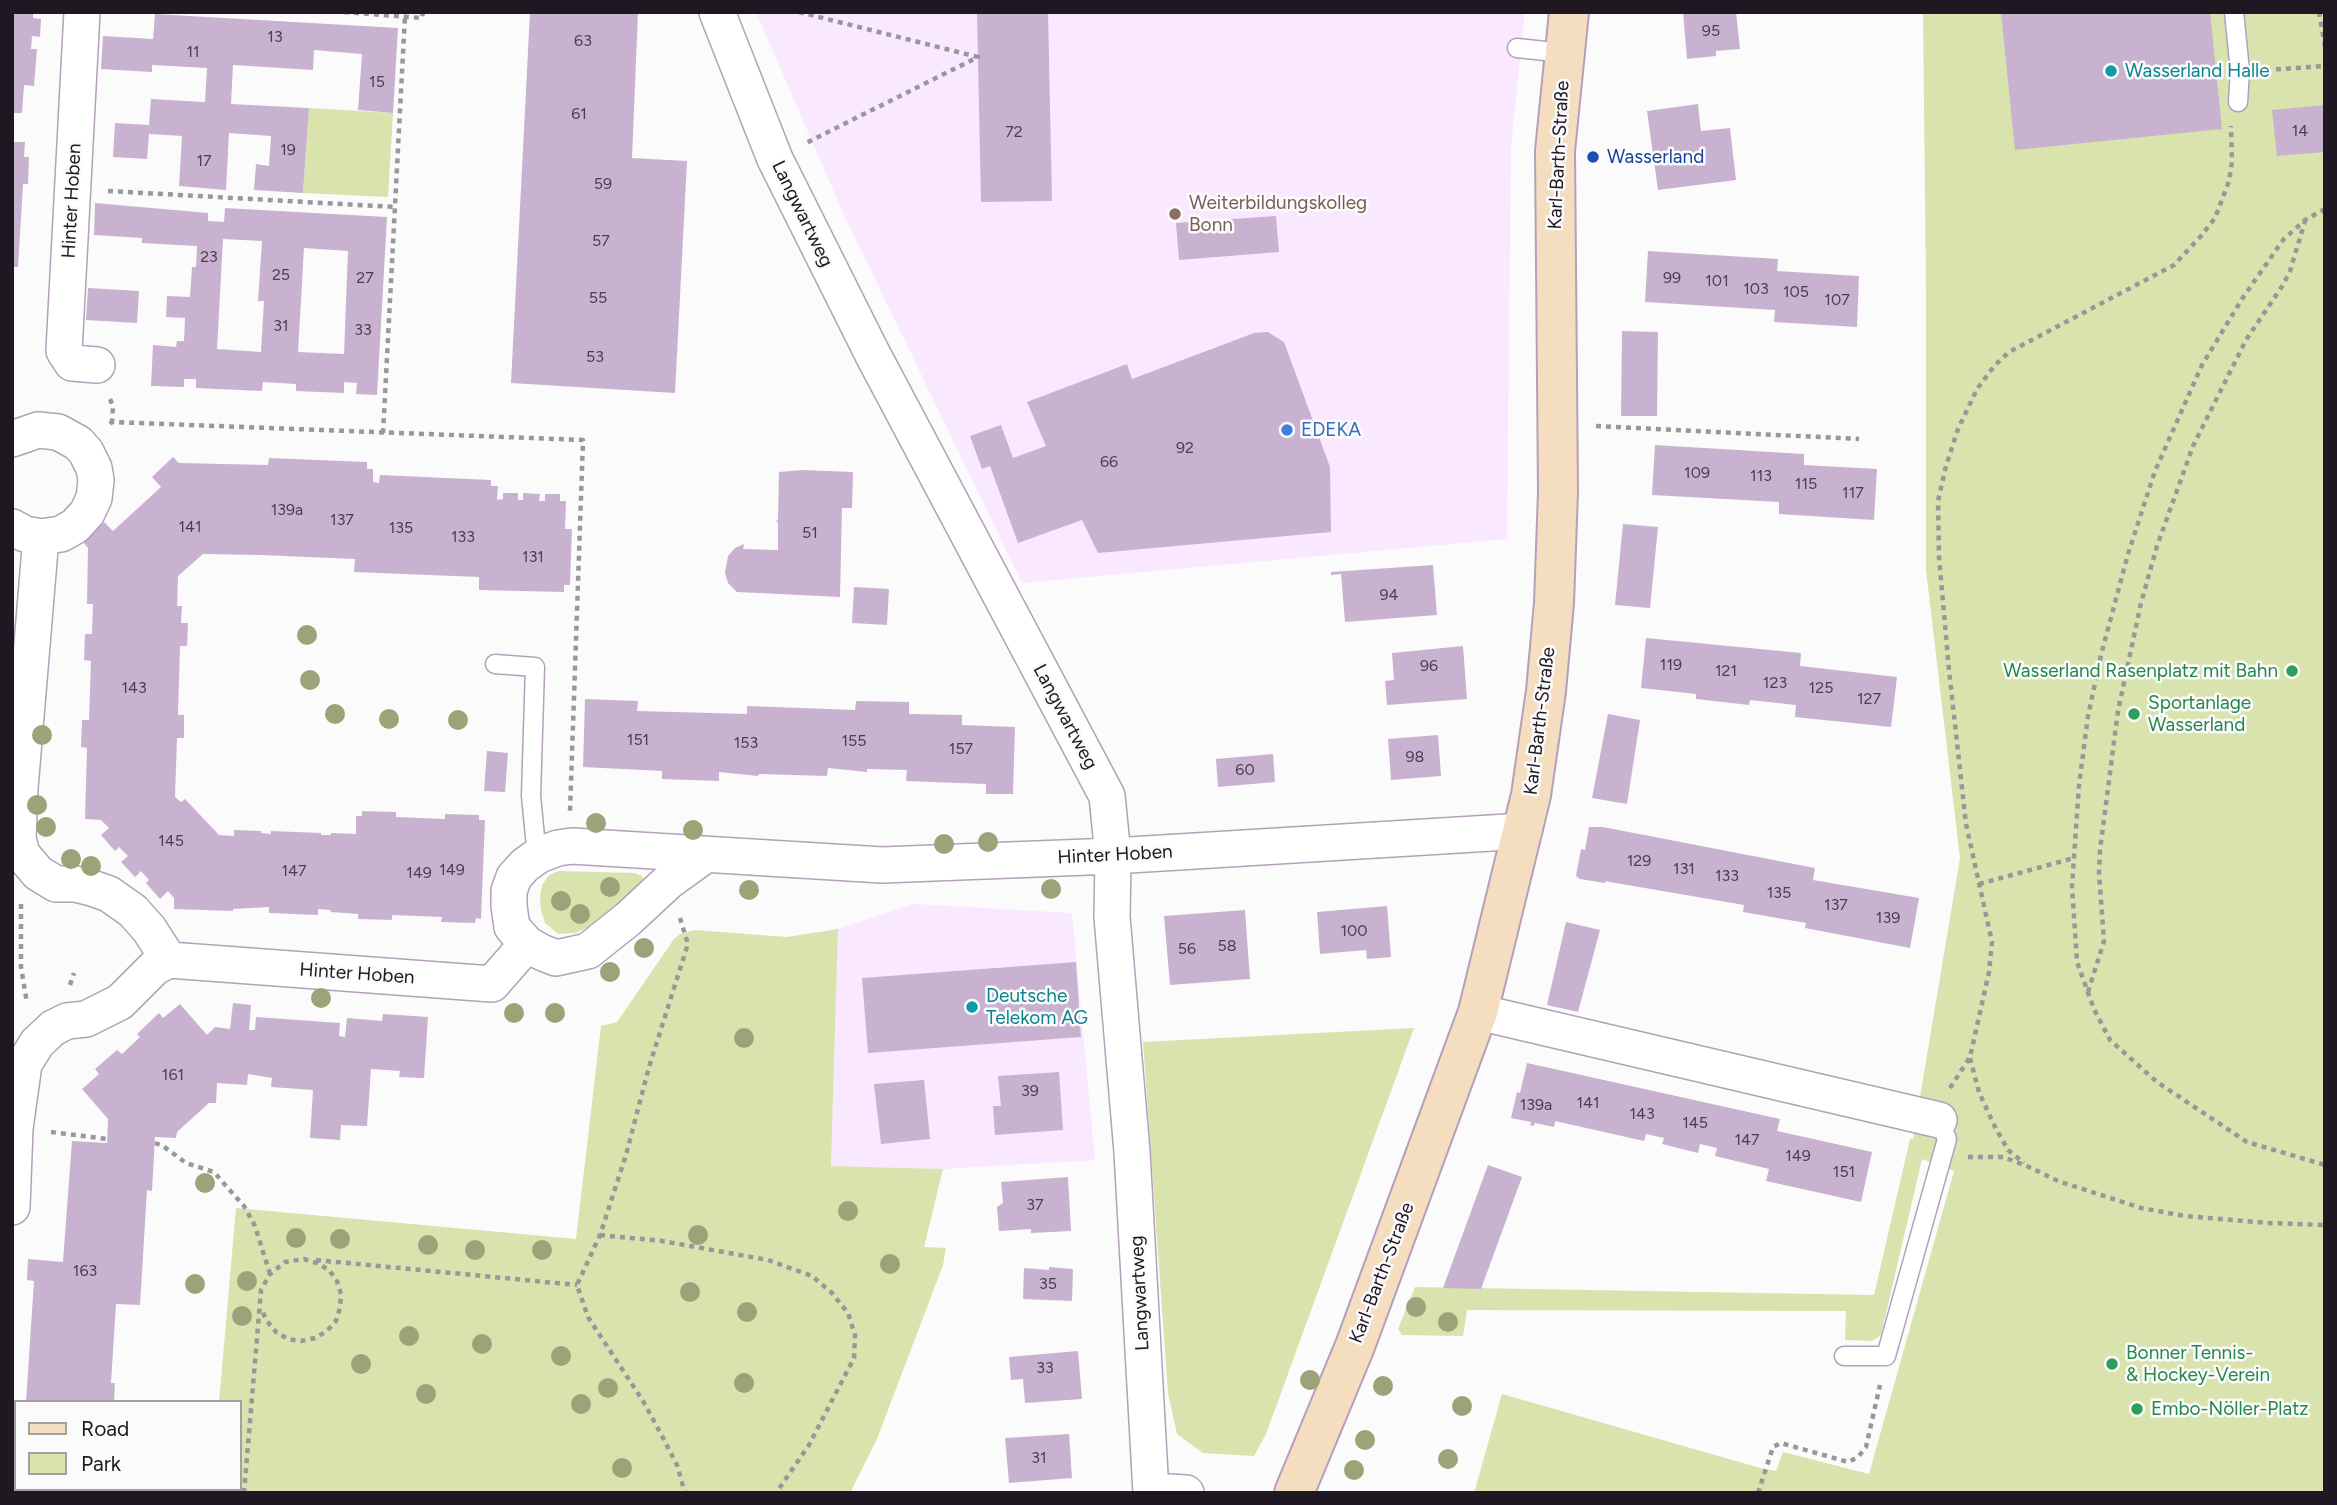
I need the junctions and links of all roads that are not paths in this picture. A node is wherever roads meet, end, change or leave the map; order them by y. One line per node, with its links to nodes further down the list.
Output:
1 (82, 12): 8 (street, Hinter Hoben)
2 (717, 12): 15 (street, Langwartweg)
3 (1570, 12): 6 (street, Karl-Barth-Straße)
4 (2234, 12): 7 (lane)
5 (1517, 48): 6 (lane)
6 (1564, 53): 12 (street, Karl-Barth-Straße)
7 (2238, 102)
8 (97, 365)
9 (12, 439): 10 (street)
10 (27, 532): 17 (street)
11 (495, 664): 13 (lane)
12 (1524, 831): 15 (street, Hinter Hoben); 18 (street, Karl-Barth-Straße)
13 (539, 855): 14 (street, Hinter Hoben); 16 (street, Hinter Hoben)
14 (705, 855): 15 (street, Hinter Hoben); 16 (street)
15 (1113, 856): 22 (street, Langwartweg)
16 (527, 944): 17 (street, Hinter Hoben)
17 (169, 960): 20 (street)
18 (1478, 1013): 19 (street); 24 (street, Karl-Barth-Straße)
19 (1939, 1120): 21 (lane)
20 (12, 1207)
21 (1844, 1356)
22 (1152, 1492): 23 (street, Langwartweg)
23 (1186, 1493)
24 (1294, 1493)

